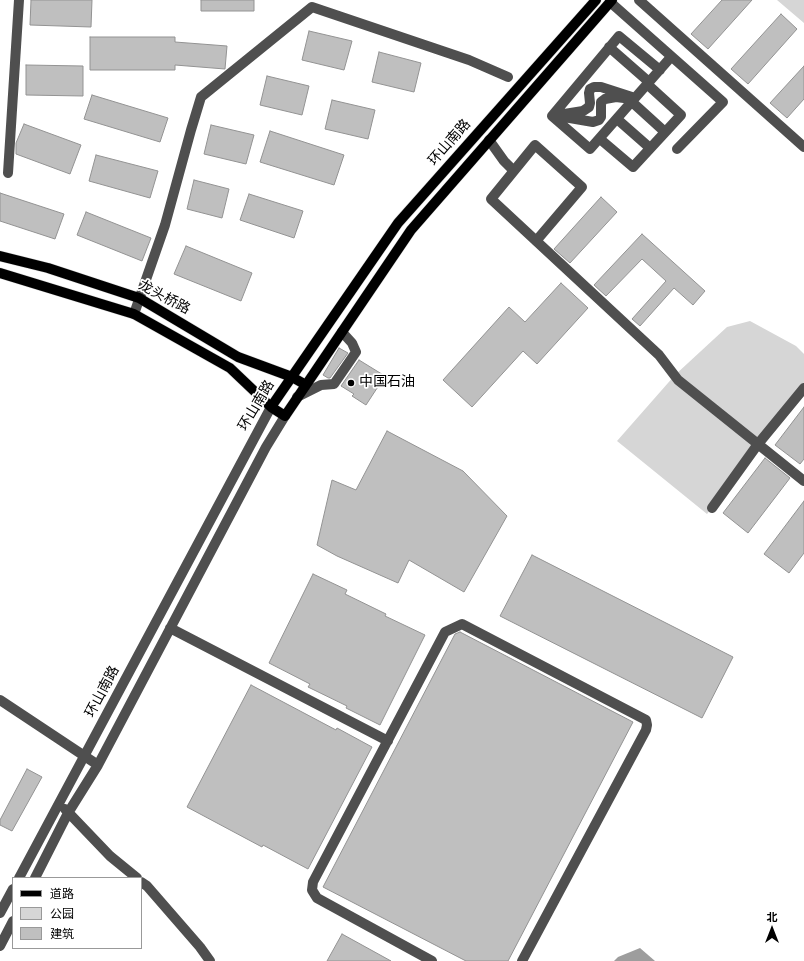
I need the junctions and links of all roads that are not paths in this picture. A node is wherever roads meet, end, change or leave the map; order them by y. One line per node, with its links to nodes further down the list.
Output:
1 (19, 0): 21 (street)
2 (596, 0): 28 (main road, 环山南路)
3 (639, 0): 17 (street)
4 (611, 1): 7 (street); 16 (main road, 环山南路)
5 (312, 4): 9 (street); 25 (street)
6 (609, 47): 8 (street); 10 (street); 12 (street)
7 (671, 56): 8 (street); 19 (street)
8 (660, 70): 10 (street)
9 (508, 77)
10 (648, 83): 11 (street); 14 (street)
11 (633, 100): 12 (street); 12 (street); 13 (street); 14 (street)
12 (552, 116): 15 (street)
13 (617, 119): 15 (street); 18 (street)
14 (665, 132): 18 (street)
15 (600, 139): 18 (street)
16 (489, 140): 20 (street); 27 (main road, 环山南路)
17 (804, 147)
18 (650, 148)
19 (677, 149)
20 (514, 171): 22 (street); 22 (street)
21 (8, 173)
22 (536, 241): 34 (street)
23 (0, 256): 25 (main road, 龙头桥路)
24 (0, 273): 26 (main road, 龙头桥路)
25 (139, 298): 26 (street); 28 (main road, 龙头桥路)
26 (134, 314): 32 (main road, 龙头桥路)
27 (342, 332): 29 (main road, 环山南路); 31 (street)
28 (292, 377): 29 (main road, 龙头桥路); 32 (main road, 环山南路)
29 (306, 385): 31 (main road, 环山南路)
30 (804, 388): 34 (street)
31 (297, 397): 33 (main road, 环山南路)
32 (271, 407): 33 (main road, 龙头桥路); 40 (street, 环山南路)
33 (284, 416): 37 (street, 环山南路)
34 (758, 444): 35 (street); 36 (street)
35 (804, 481)
36 (712, 508)
37 (170, 628): 39 (street); 41 (street, 环山南路)
38 (0, 700): 40 (street)
39 (388, 741): 53 (street); 54 (street)
40 (85, 756): 41 (street); 42 (street, 环山南路)
41 (98, 765): 43 (street, 环山南路)
42 (59, 804): 43 (street); 44 (street, 环山南路)
43 (68, 813): 45 (street, 环山南路); 46 (street)
44 (20, 877)
45 (36, 877)
46 (136, 877)
47 (142, 883): 52 (street)
48 (12, 891): 49 (street)
49 (0, 913)
50 (12, 923): 51 (street)
51 (0, 946)
52 (210, 961)
53 (432, 961)
54 (522, 961)

